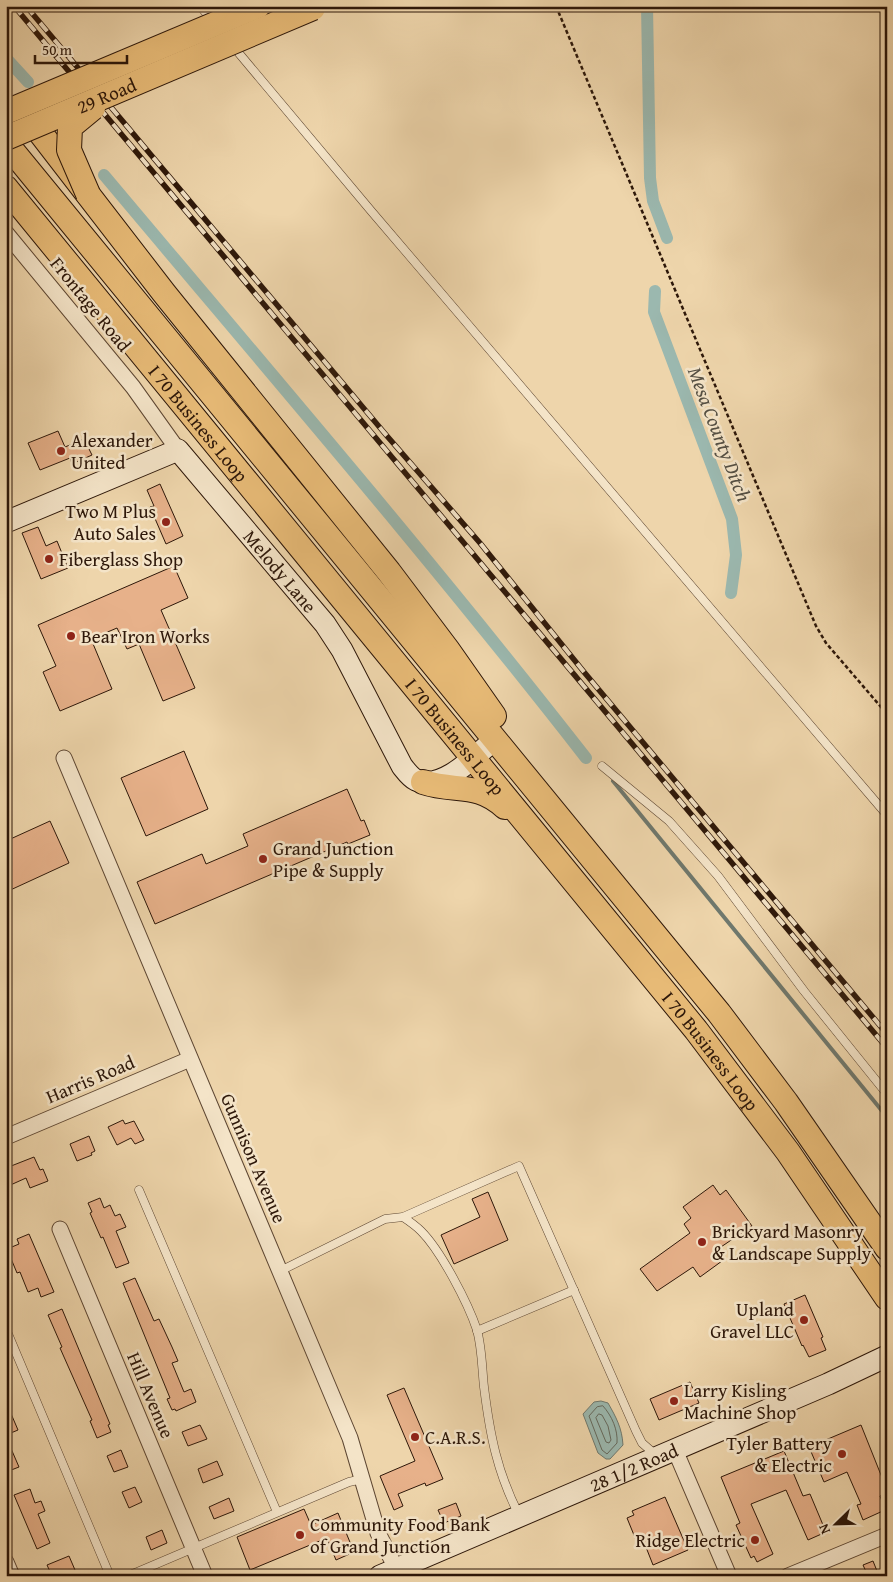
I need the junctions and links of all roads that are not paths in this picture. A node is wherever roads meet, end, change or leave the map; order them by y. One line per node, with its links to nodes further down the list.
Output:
1 (200, 6): 21 (lane)
2 (258, 6): 5 (main road, 29 Road, bridge)
3 (315, 7): 4 (main road, 29 Road, bridge)
4 (158, 74): 6 (main road, 29 Road, bridge); 12 (main road, bridge)
5 (13, 110): 6 (main road)
6 (35, 126): 7 (main road, 29 Road, bridge); 12 (main road, bridge)
7 (6, 138)
8 (6, 143): 10 (main road, I 70 Business Loop)
9 (6, 148): 10 (main road)
10 (35, 178): 16 (main road, I 70 Business Loop)
11 (6, 188): 17 (main road, I 70 Business Loop)
12 (88, 194): 23 (main road)
13 (6, 233): 14 (street, Frontage Road)
14 (178, 450): 15 (street); 20 (street, Melody Lane)
15 (6, 522)
16 (495, 739): 17 (street); 23 (main road, I 70 Business Loop)
17 (473, 757): 20 (street); 22 (main road, I 70 Business Loop)
18 (64, 758): 24 (street, Gunnison Avenue)
19 (602, 766): 25 (lane)
20 (423, 782): 22 (main road)
21 (887, 815)
22 (537, 835): 33 (main road, I 70 Business Loop)
23 (574, 836): 30 (main road, I 70 Business Loop)
24 (190, 1058): 26 (street, Harris Road); 31 (street, Gunnison Avenue)
25 (887, 1094)
26 (6, 1137)
27 (139, 1190): 39 (lane)
28 (403, 1217): 31 (lane); 32 (lane); 35 (lane)
29 (60, 1230): 42 (street, Hill Avenue)
30 (887, 1248)
31 (280, 1271): 38 (street, Gunnison Avenue)
32 (574, 1290): 35 (lane); 37 (lane)
33 (887, 1298)
34 (6, 1330): 46 (lane)
35 (477, 1331): 40 (lane)
36 (887, 1356): 37 (street, 28 1/2 Road)
37 (666, 1453): 40 (street, 28 1/2 Road); 49 (street)
38 (362, 1479): 39 (lane); 44 (street, Gunnison Avenue)
39 (278, 1512): 42 (lane)
40 (520, 1516): 44 (street, 28 1/2 Road)
41 (887, 1535): 50 (street)
42 (194, 1548): 47 (lane); 48 (street, Hill Avenue)
43 (6, 1562): 45 (street)
44 (392, 1573)
45 (12, 1576)
46 (110, 1576)
47 (128, 1576)
48 (205, 1576)
49 (729, 1576)
50 (788, 1576)

